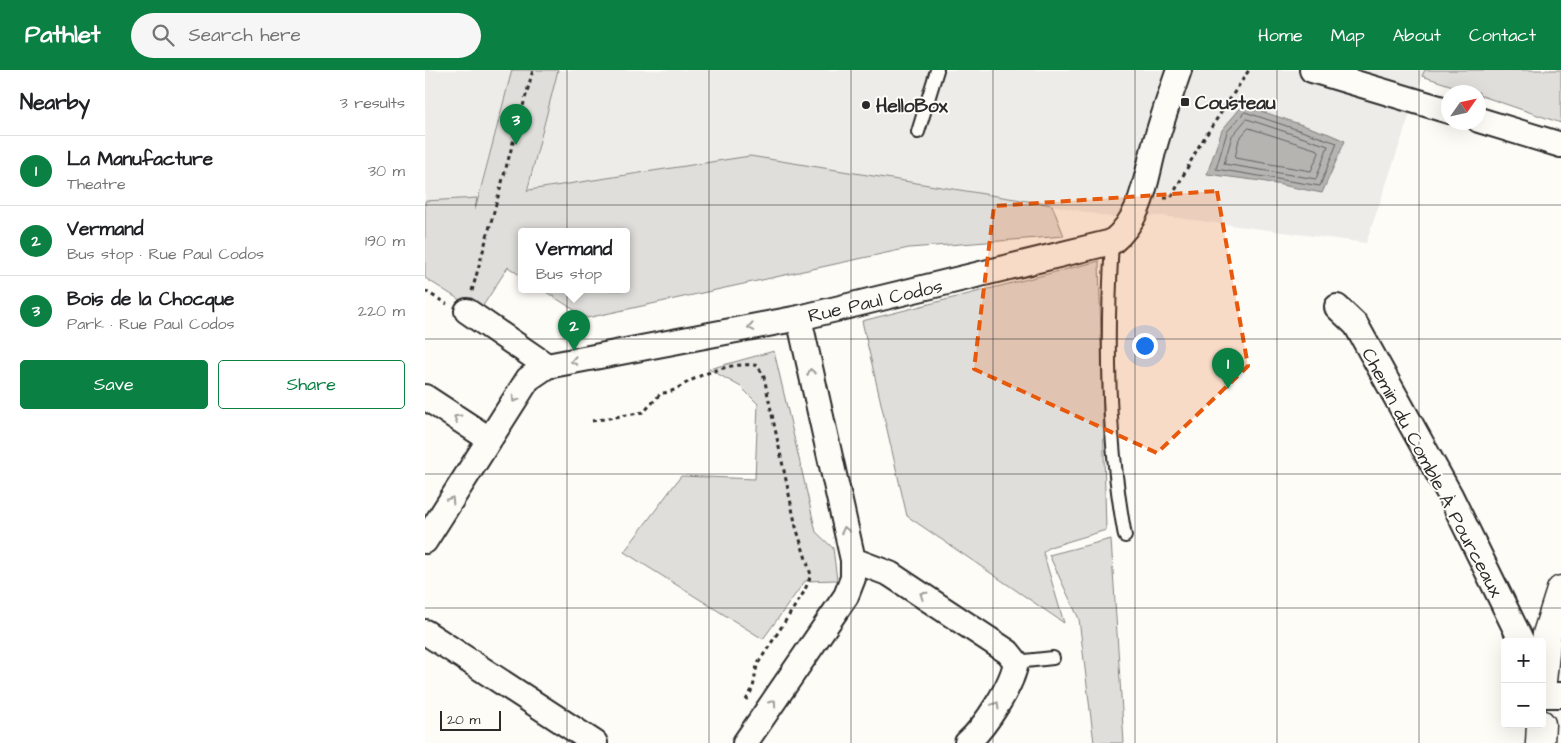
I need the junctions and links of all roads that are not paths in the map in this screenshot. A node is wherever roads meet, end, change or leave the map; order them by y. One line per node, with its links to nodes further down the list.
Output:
1 (937, 70): 6 (lane)
2 (1179, 70): 8 (street)
3 (1312, 70): 4 (street)
4 (1441, 109)
5 (1486, 122): 7 (street)
6 (918, 132)
7 (1561, 145)
8 (1112, 242): 11 (street, Rue Paul Codos); 15 (lane)
9 (1337, 307): 20 (street, Chemin du Comble À Pourceaux)
10 (467, 311): 12 (street)
11 (799, 318): 12 (street, Rue Paul Codos, one-way to 12); 17 (street, one-way to 11)
12 (547, 366): 14 (street, one-way to 14)
13 (425, 397): 14 (street, one-way to 13)
14 (489, 439): 16 (street, one-way to 14)
15 (1125, 536)
16 (425, 541)
17 (853, 560): 23 (street, one-way to 17); 28 (street, one-way to 17)
18 (1561, 590): 21 (main road)
19 (425, 632): 27 (street)
20 (1520, 638)
21 (1546, 642)
22 (1053, 658): 23 (lane)
23 (1016, 662): 29 (street, one-way to 23)
24 (1546, 695): 25 (street)
25 (1561, 695)
26 (1541, 728): 30 (main road)
27 (595, 743)
28 (745, 743)
29 (967, 743)
30 (1541, 743)

